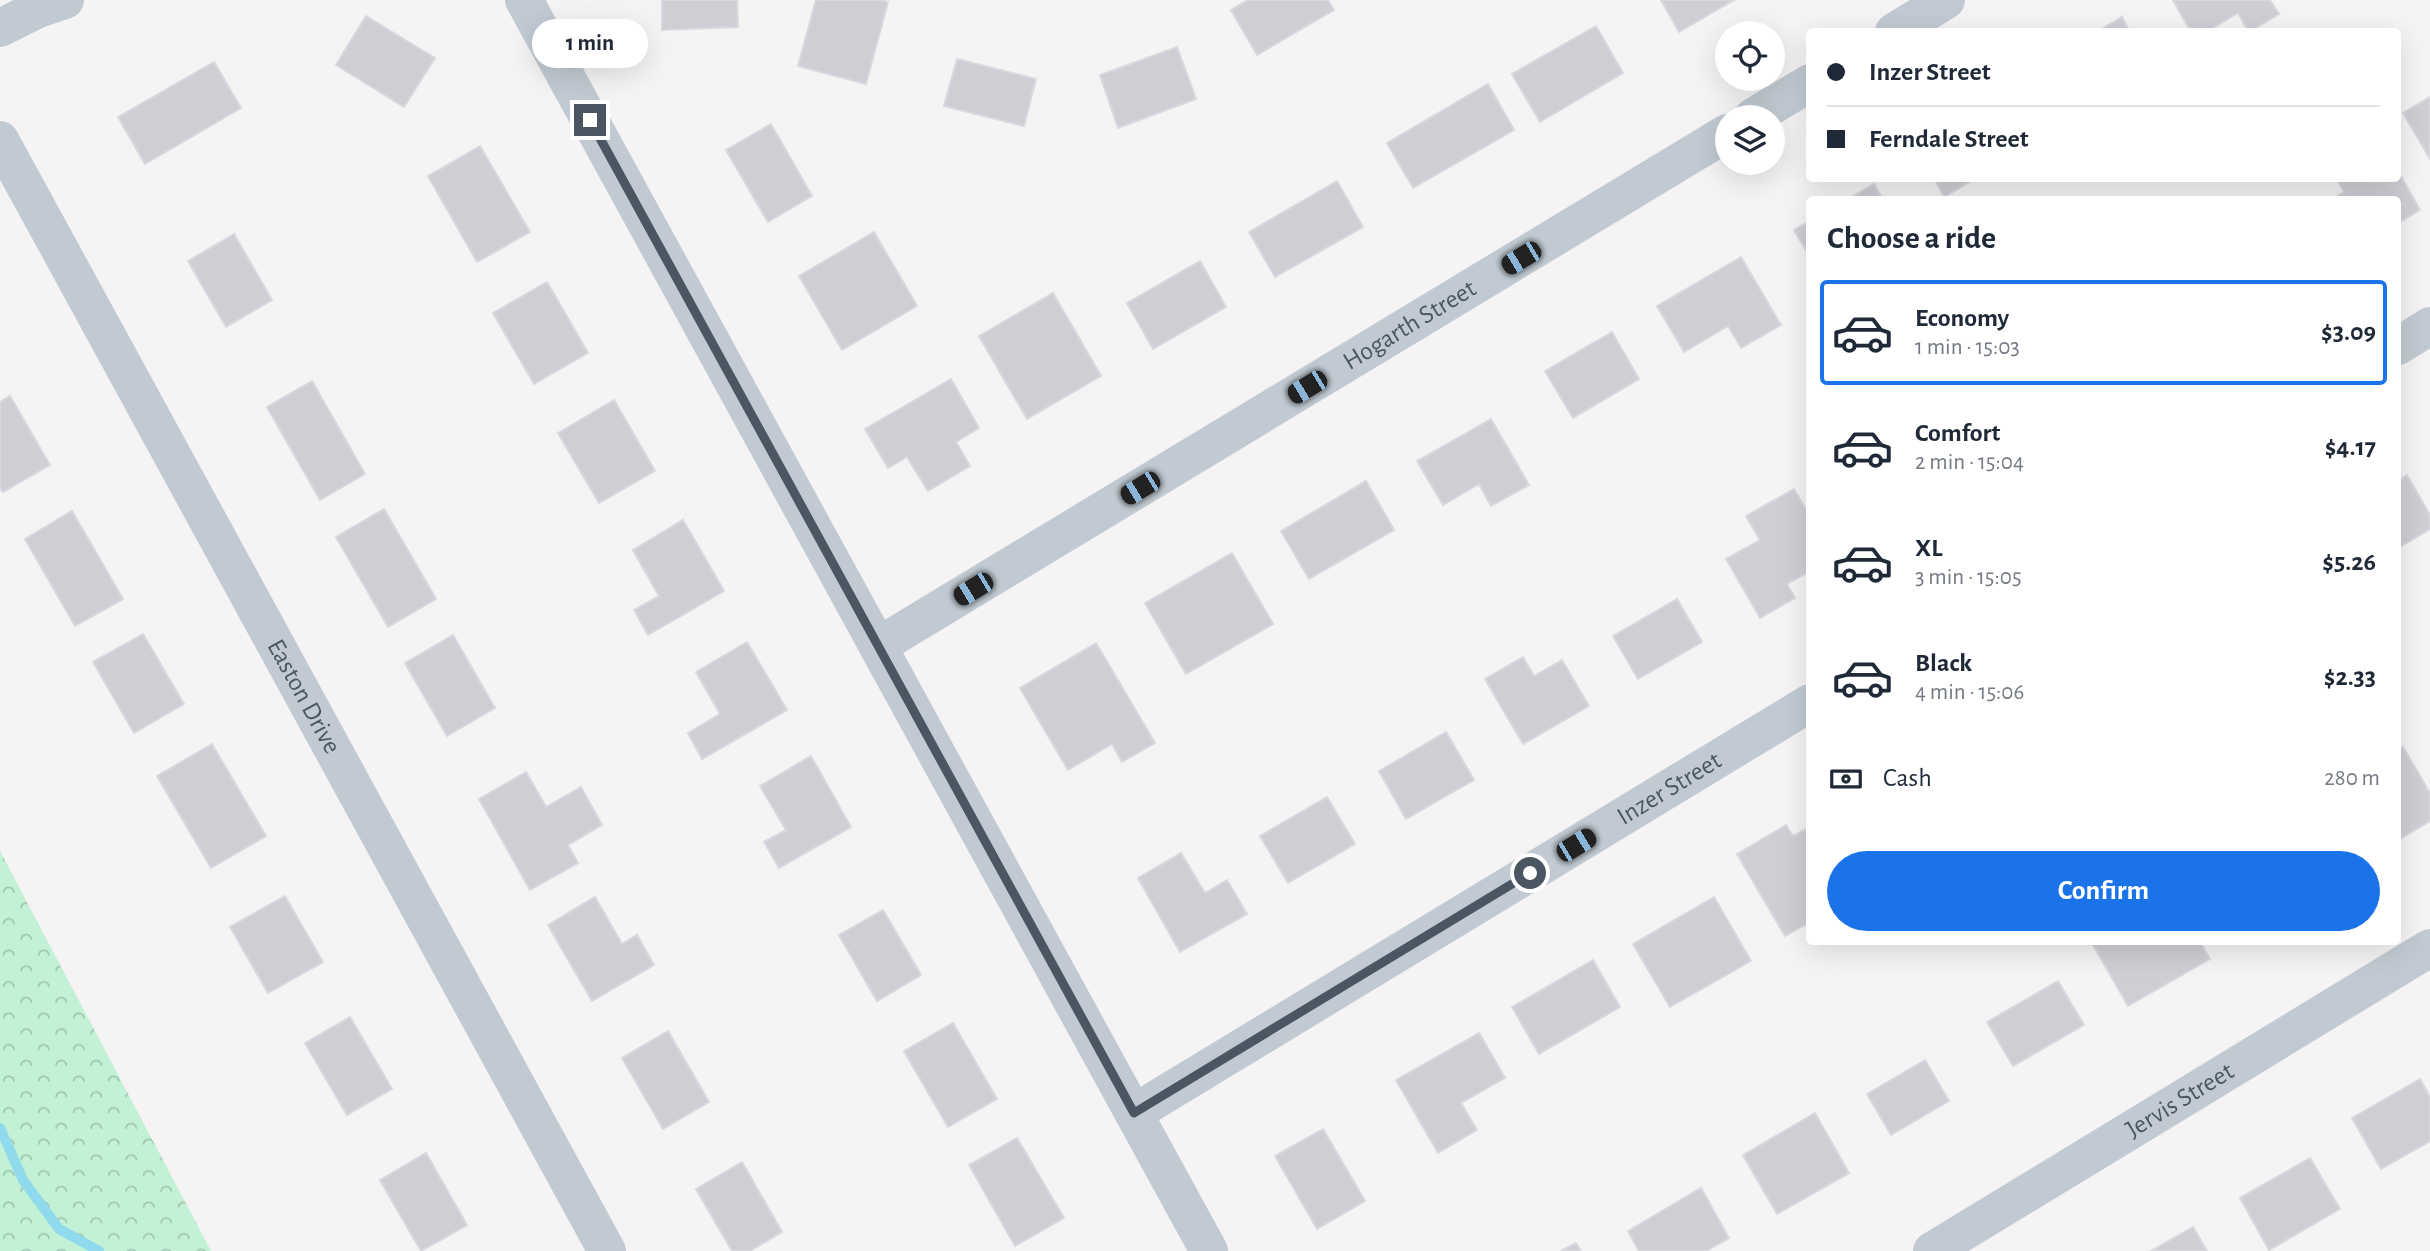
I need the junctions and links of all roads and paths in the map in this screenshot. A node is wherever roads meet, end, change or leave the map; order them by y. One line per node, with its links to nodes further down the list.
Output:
1 (65, 0): 4 (street)
2 (524, 0): 12 (street)
3 (1946, 0): 5 (street)
4 (0, 28)
5 (1900, 28)
6 (1806, 85): 7 (street)
7 (1773, 105)
8 (0, 140): 16 (street, Easton Drive)
9 (1715, 140): 12 (street, Hogarth Street)
10 (2430, 326): 11 (street)
11 (2401, 344)
12 (878, 646): 15 (street)
13 (1806, 705): 15 (street, Inzer Street)
14 (2430, 948): 18 (street, Jervis Street)
15 (1134, 1113): 17 (street)
16 (607, 1251)
17 (1209, 1251)
18 (1932, 1251)

